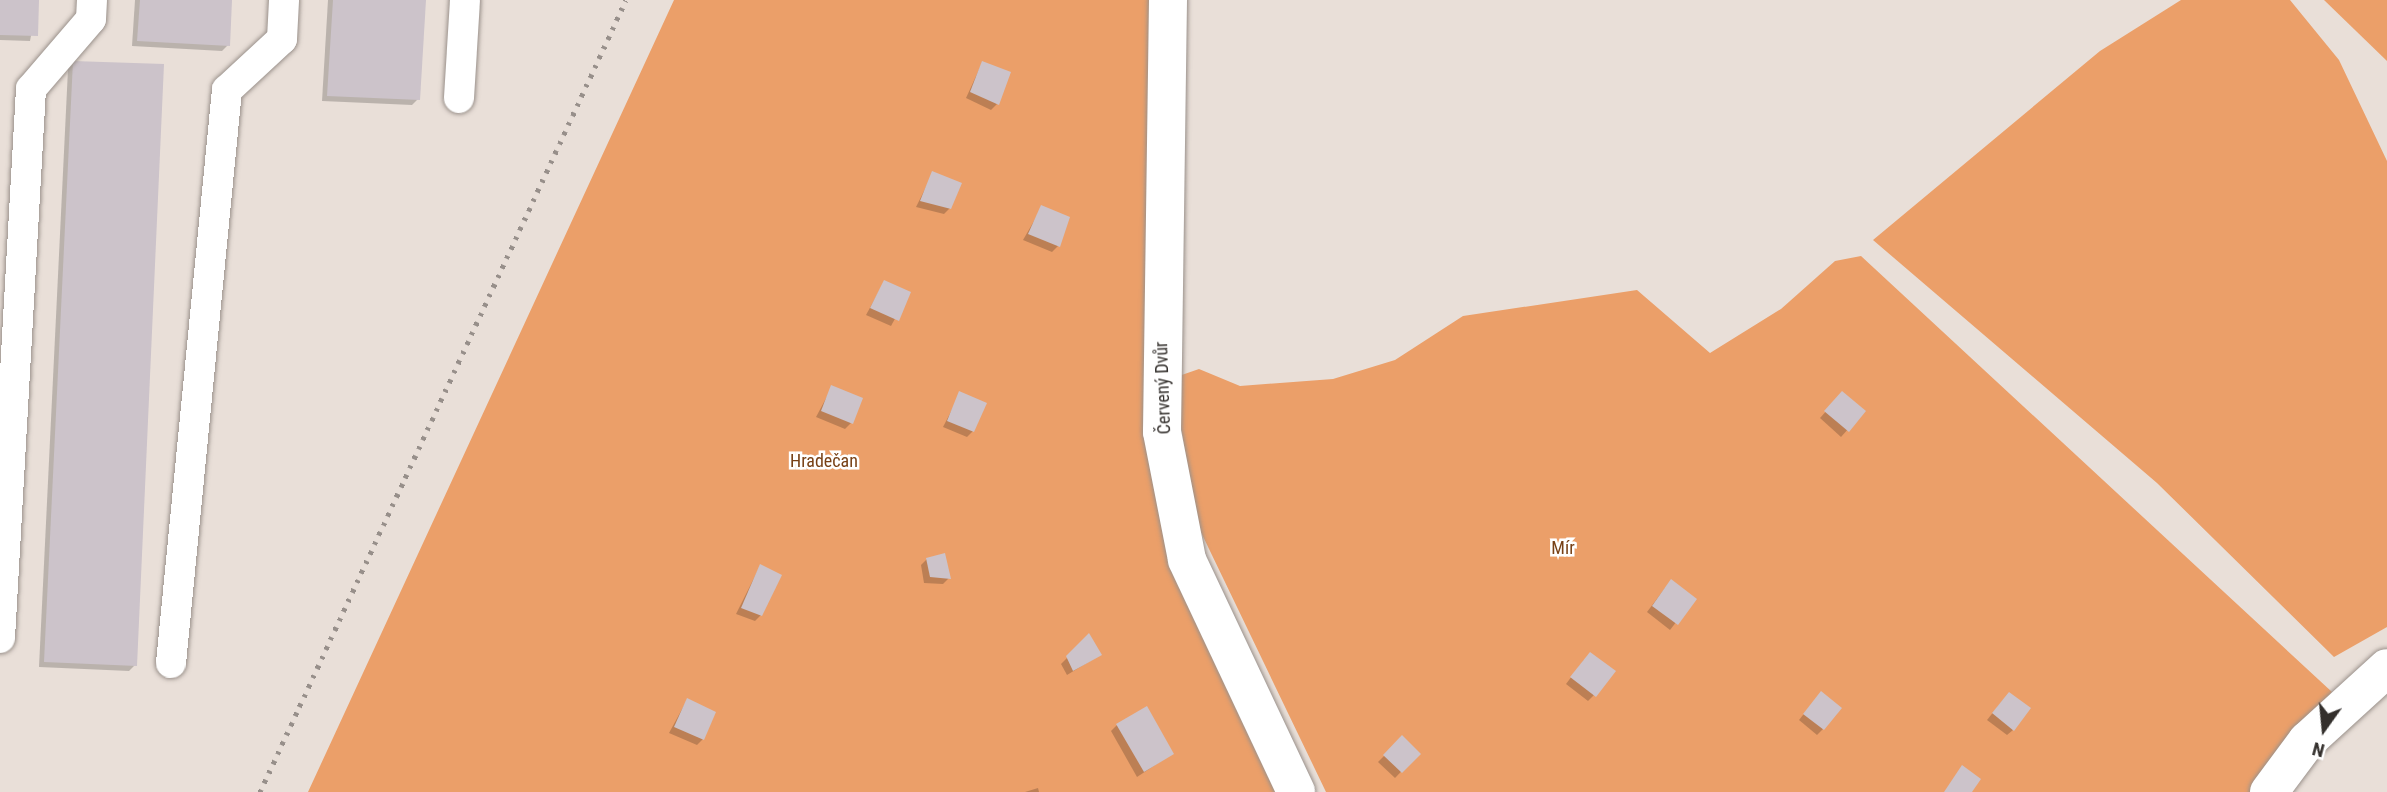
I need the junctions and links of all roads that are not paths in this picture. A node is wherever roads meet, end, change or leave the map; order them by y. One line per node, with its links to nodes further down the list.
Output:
1 (92, 0): 6 (lane)
2 (284, 0): 7 (lane)
3 (465, 0): 5 (lane)
4 (1168, 0): 9 (street, Červený Dvůr)
5 (458, 98)
6 (0, 638)
7 (171, 663)
8 (2387, 668): 10 (street)
9 (1296, 792)
10 (2269, 792)

